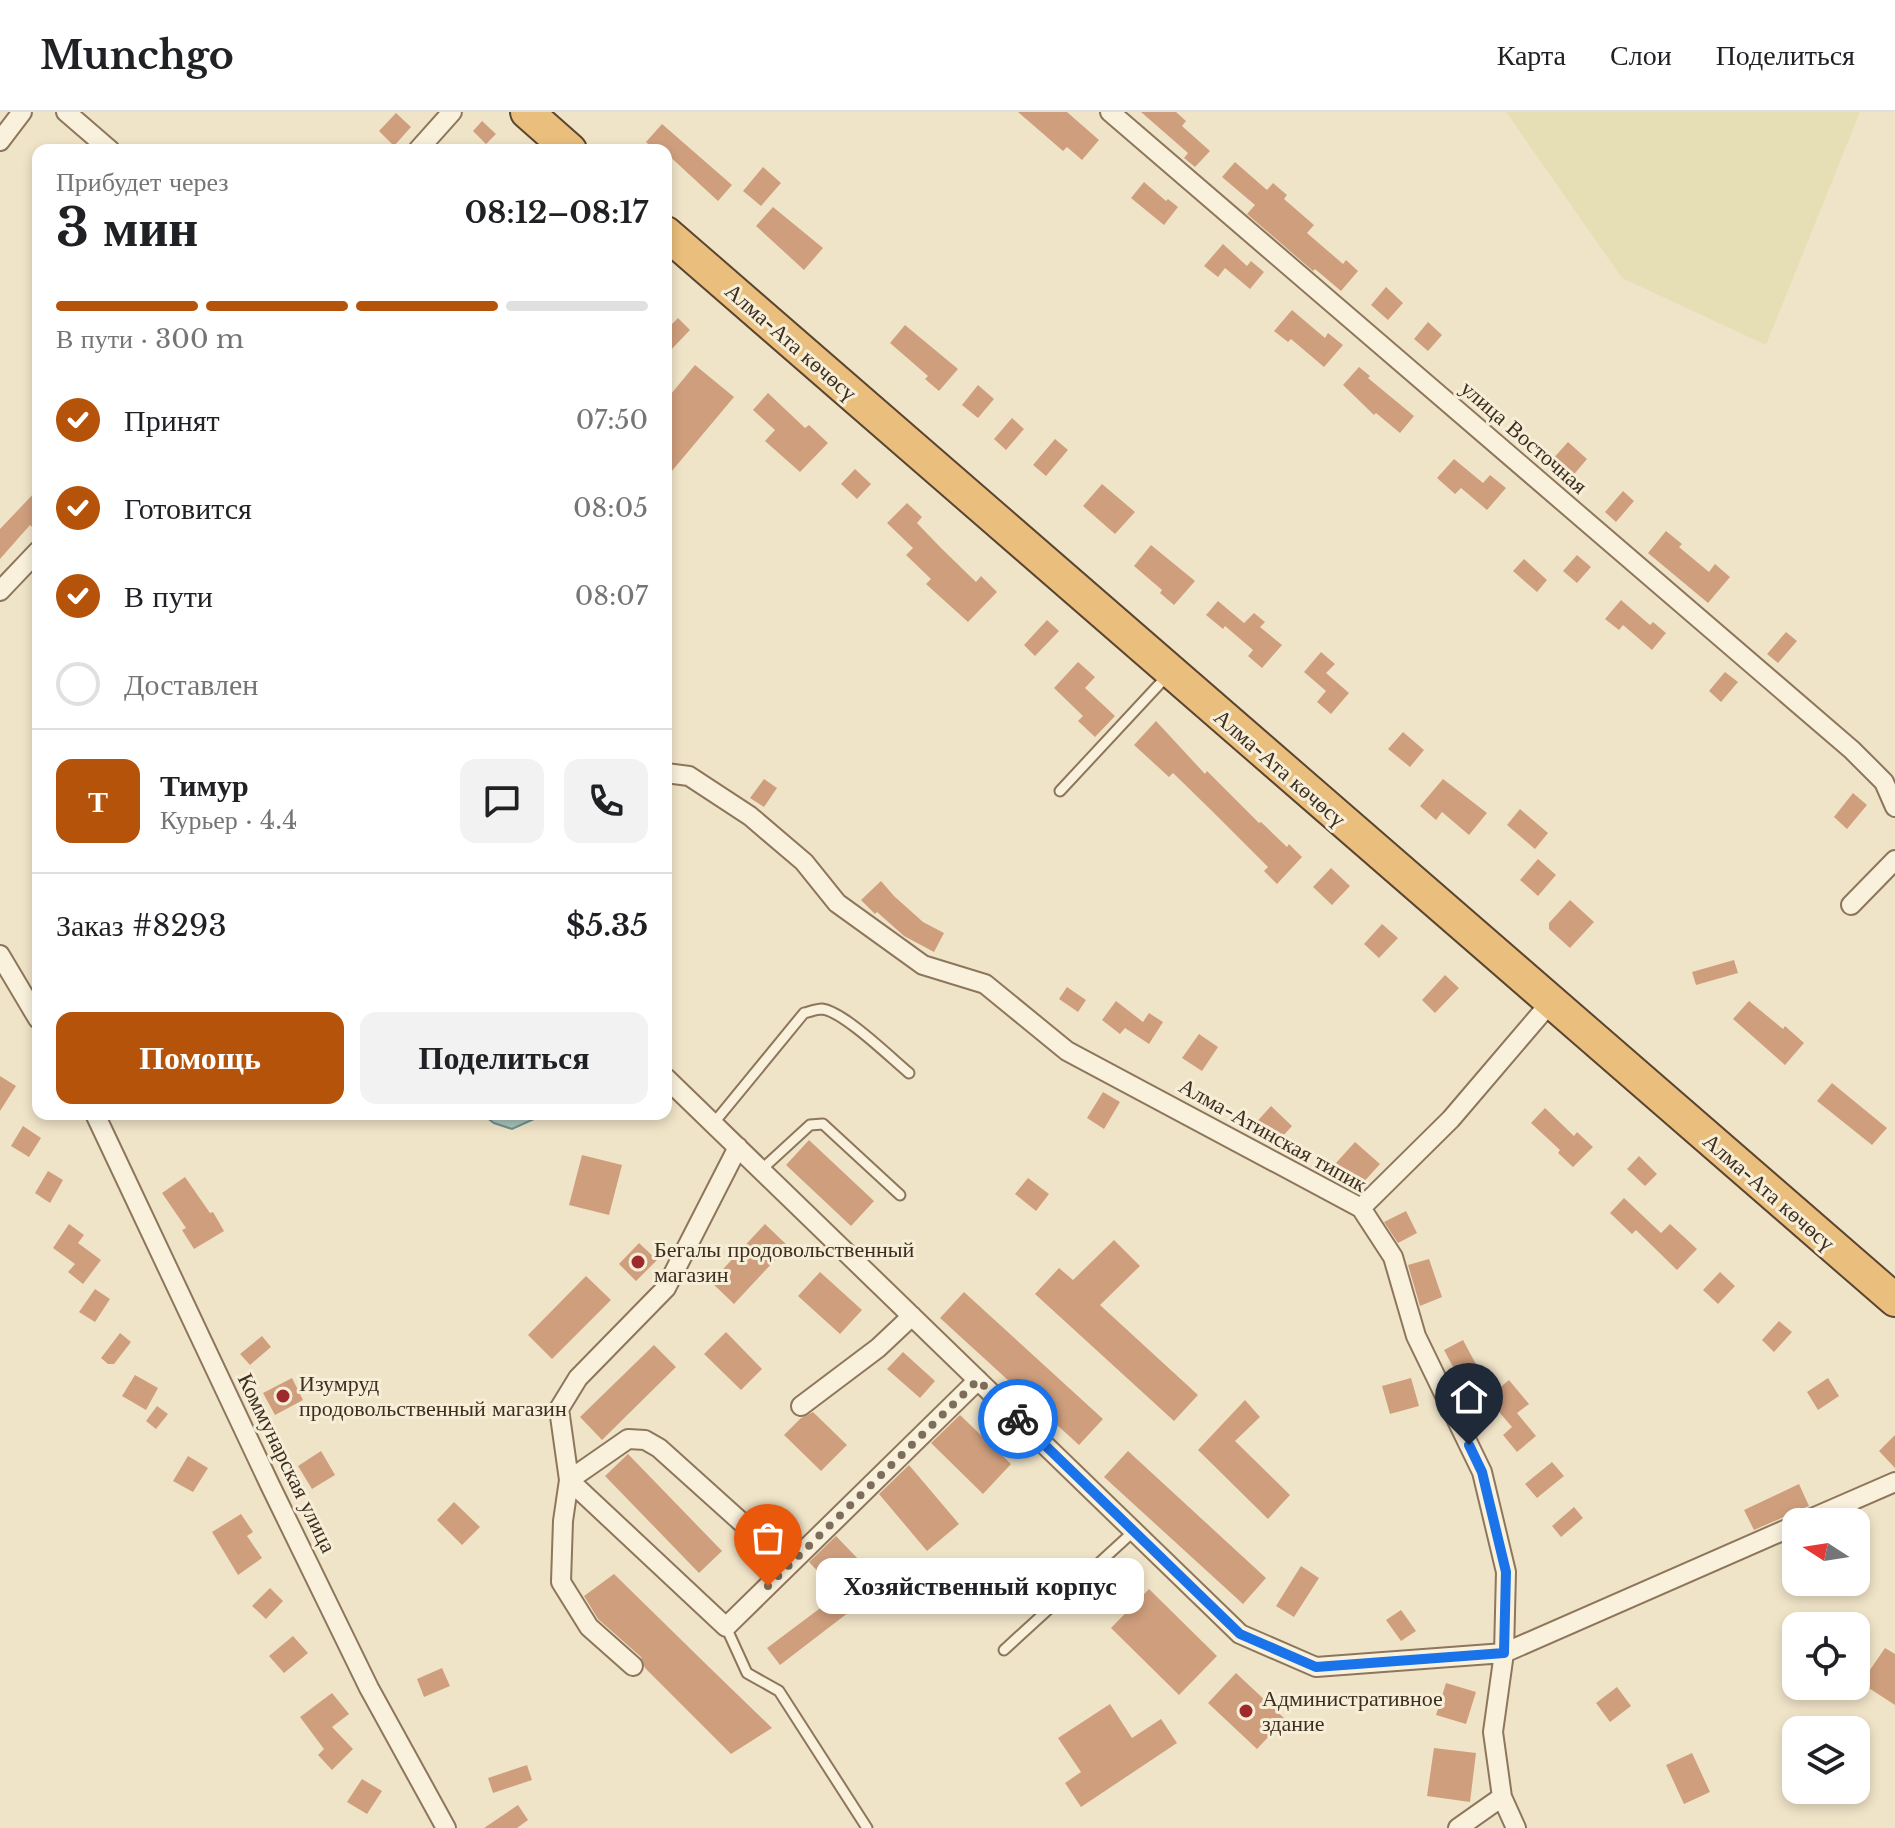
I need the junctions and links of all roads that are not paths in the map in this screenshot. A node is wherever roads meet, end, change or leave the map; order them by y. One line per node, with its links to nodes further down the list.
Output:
1 (22, 112): 6 (street)
2 (66, 112): 7 (street)
3 (452, 112): 8 (street)
4 (527, 112): 9 (highway)
5 (1110, 112): 16 (street, улица Восточная)
6 (0, 141)
7 (103, 144)
8 (423, 144)
9 (563, 144)
10 (672, 238): 13 (highway, Алма-Ата көчөсү)
11 (32, 557): 12 (street)
12 (0, 591)
13 (1170, 672): 15 (lane); 20 (highway, Алма-Ата көчөсү)
14 (672, 774): 29 (street, Алма-Атинская типик)
15 (1060, 791)
16 (1895, 807)
17 (1895, 860): 18 (street)
18 (1851, 905)
19 (0, 955): 21 (street)
20 (1550, 1003): 29 (street); 30 (highway, Алма-Ата көчөсү)
21 (32, 1009)
22 (909, 1073): 25 (lane)
23 (672, 1084): 25 (street)
24 (98, 1120): 45 (street, Коммунарская улица)
25 (713, 1124): 26 (street)
26 (738, 1147): 27 (street); 34 (street)
27 (761, 1170): 28 (lane); 31 (street)
28 (900, 1195)
29 (1361, 1208): 42 (street, Алма-Атинская типик)
30 (1895, 1300)
31 (912, 1316): 32 (street); 33 (street)
32 (978, 1380): 37 (street); 39 (street)
33 (801, 1406)
34 (569, 1480): 39 (street); 40 (street); 43 (street)
35 (1895, 1482): 36 (street)
36 (1835, 1508)
37 (1134, 1531): 41 (lane); 42 (street)
38 (1782, 1531): 42 (street)
39 (789, 1565): 40 (street)
40 (726, 1627): 46 (lane)
41 (1004, 1650)
42 (1504, 1653): 44 (street, Алма-Атинская типик)
43 (633, 1666)
44 (1502, 1797): 47 (street); 48 (street, Алма-Атинская типик)
45 (446, 1828)
46 (867, 1828)
47 (1458, 1828)
48 (1516, 1828)

